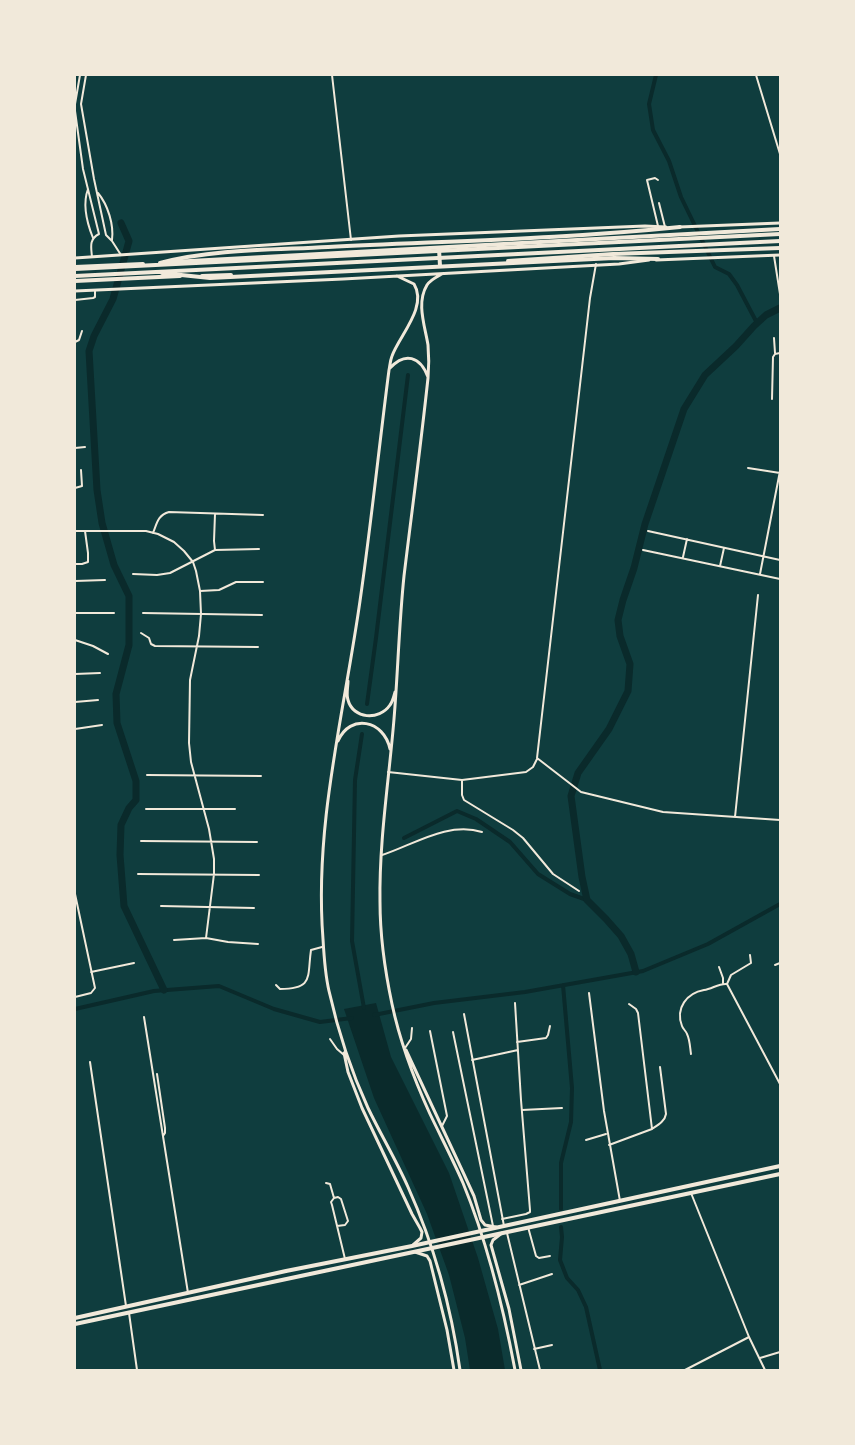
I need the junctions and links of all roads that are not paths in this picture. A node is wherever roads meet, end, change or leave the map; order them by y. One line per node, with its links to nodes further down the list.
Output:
1 (80, 75): 5 (street)
2 (86, 75): 7 (street)
3 (332, 75): 23 (street)
4 (756, 75): 9 (street)
5 (75, 104)
6 (75, 111): 8 (street)
7 (85, 130): 8 (street); 12 (street)
8 (78, 131): 11 (street)
9 (780, 154)
10 (658, 180): 15 (street)
11 (88, 189): 19 (street); 22 (street)
12 (96, 190): 21 (street); 24 (street)
13 (659, 203): 16 (street)
14 (780, 223): 17 (main road)
15 (658, 226): 16 (main road); 23 (main road)
16 (665, 227): 17 (main road)
17 (680, 227): 37 (main road)
18 (780, 229): 26 (main road)
19 (99, 234): 21 (street); 22 (street)
20 (780, 234): 37 (main road)
21 (106, 235): 24 (street)
22 (93, 238): 32 (street)
23 (351, 240): 28 (main road)
24 (112, 241): 29 (street)
25 (780, 241): 40 (main road)
26 (439, 248): 34 (main road); 38 (main road)
27 (780, 248): 38 (main road)
28 (212, 249): 29 (main road); 34 (main road)
29 (121, 255): 32 (main road)
30 (780, 255): 31 (main road)
31 (774, 256): 35 (main road); 47 (street)
32 (92, 257): 33 (main road)
33 (75, 258)
34 (225, 259): 39 (main road)
35 (658, 259): 36 (main road); 40 (main road)
36 (596, 264): 41 (main road); 111 (street)
37 (152, 265): 39 (main road)
38 (440, 266): 44 (main road)
39 (75, 268)
40 (152, 272): 42 (main road)
41 (442, 274): 43 (main road); 55 (main road)
42 (75, 276)
43 (397, 276): 45 (main road); 54 (main road)
44 (75, 281)
45 (95, 290): 46 (main road); 48 (street)
46 (75, 291)
47 (780, 294)
48 (75, 300)
49 (82, 331): 51 (street)
50 (774, 338): 53 (street)
51 (75, 342)
52 (780, 353): 53 (street)
53 (775, 354): 56 (street)
54 (388, 370): 55 (main road); 101 (main road)
55 (428, 378): 104 (main road)
56 (772, 399)
57 (85, 447): 58 (street)
58 (75, 448)
59 (748, 468): 61 (street)
60 (81, 470): 63 (street)
61 (780, 472): 62 (street)
62 (779, 482): 64 (street)
63 (75, 488)
64 (776, 497): 65 (street); 77 (street)
65 (780, 498)
66 (215, 514): 67 (street); 71 (street); 75 (street)
67 (263, 515)
68 (75, 531): 69 (street)
69 (85, 531): 71 (street); 81 (street)
70 (648, 531): 72 (street)
71 (153, 533): 80 (street)
72 (687, 539): 73 (street); 78 (street)
73 (724, 548): 77 (street); 82 (street)
74 (259, 549): 75 (street)
75 (215, 550): 80 (street)
76 (643, 550): 78 (street)
77 (763, 557): 79 (street); 84 (street)
78 (683, 558): 82 (street)
79 (780, 560)
80 (193, 562): 83 (street); 89 (street)
81 (75, 564)
82 (720, 566): 84 (street)
83 (133, 574)
84 (760, 575): 85 (street)
85 (780, 579)
86 (105, 580): 87 (street)
87 (75, 581)
88 (263, 582): 89 (street)
89 (201, 591): 94 (street)
90 (758, 595): 120 (street)
91 (75, 613): 92 (street)
92 (114, 613)
93 (143, 613): 94 (street)
94 (201, 614): 95 (street); 98 (street)
95 (262, 615)
96 (141, 633): 98 (street)
97 (75, 640): 100 (street)
98 (197, 646): 99 (street); 114 (street)
99 (258, 647)
100 (108, 654)
101 (349, 664): 104 (main road); 109 (main road)
102 (75, 674): 103 (street)
103 (100, 674)
104 (396, 687): 110 (main road)
105 (98, 700): 106 (street)
106 (75, 702)
107 (102, 725): 108 (street)
108 (75, 729)
109 (335, 748): 110 (main road); 138 (main road)
110 (391, 755): 112 (main road)
111 (537, 758): 116 (street); 120 (street)
112 (388, 772): 116 (street); 126 (main road)
113 (147, 775): 114 (street)
114 (195, 776): 115 (street); 117 (street)
115 (261, 776)
116 (462, 780): 130 (street)
117 (204, 808): 118 (street); 119 (street); 124 (street)
118 (235, 808)
119 (146, 809)
120 (735, 817): 121 (street)
121 (780, 820)
122 (482, 832): 126 (street)
123 (141, 841): 124 (street)
124 (212, 842): 125 (street); 128 (street)
125 (256, 842)
126 (382, 855): 159 (main road)
127 (138, 874): 128 (street)
128 (214, 874): 129 (street); 133 (street)
129 (259, 874)
130 (579, 891)
131 (75, 894): 144 (street)
132 (161, 906): 133 (street)
133 (209, 907): 134 (street); 135 (street)
134 (254, 908)
135 (206, 938): 136 (street); 137 (street)
136 (174, 940)
137 (258, 944)
138 (323, 947): 146 (street); 160 (main road)
139 (750, 955): 145 (street)
140 (134, 963): 144 (street)
141 (780, 963): 142 (street)
142 (775, 965)
143 (719, 967): 145 (street)
144 (92, 972): 148 (street)
145 (725, 984): 162 (street); 168 (street)
146 (276, 985)
147 (589, 993): 173 (street)
148 (75, 997)
149 (515, 1004): 158 (street)
150 (629, 1004): 172 (street)
151 (464, 1014): 164 (street)
152 (144, 1017): 174 (street)
153 (550, 1026): 158 (street)
154 (412, 1028): 159 (street)
155 (430, 1031): 171 (street)
156 (453, 1032): 185 (street)
157 (330, 1039): 163 (street)
158 (517, 1042): 161 (street)
159 (403, 1044): 171 (main road); 208 (main road)
160 (344, 1047): 163 (main road); 207 (main road)
161 (518, 1050): 164 (street); 170 (street)
162 (691, 1054)
163 (344, 1055): 189 (main road)
164 (472, 1060): 183 (street)
165 (90, 1062): 196 (street)
166 (660, 1067): 172 (street)
167 (157, 1074): 174 (street)
168 (780, 1084)
169 (562, 1108): 170 (street)
170 (522, 1110): 183 (street)
171 (442, 1126): 185 (main road)
172 (652, 1129): 176 (street)
173 (608, 1134): 175 (street); 176 (street)
174 (163, 1136): 195 (street)
175 (586, 1140)
176 (609, 1145): 182 (street)
177 (780, 1166): 182 (main road)
178 (780, 1174): 180 (main road)
179 (326, 1183): 181 (street)
180 (691, 1192): 187 (main road); 200 (street)
181 (334, 1198): 184 (street); 184 (street)
182 (620, 1201): 186 (main road)
183 (502, 1219): 186 (street)
184 (337, 1226): 192 (street)
185 (493, 1226): 186 (main road)
186 (502, 1226): 189 (main road)
187 (528, 1227): 188 (main road); 191 (street)
188 (505, 1232): 190 (main road); 194 (street); 209 (main road)
189 (412, 1246): 192 (main road)
190 (413, 1252): 197 (main road); 206 (main road)
191 (550, 1256)
192 (345, 1259): 195 (main road)
193 (552, 1274): 194 (street)
194 (519, 1285): 202 (street)
195 (188, 1293): 196 (main road)
196 (126, 1306): 198 (main road)
197 (129, 1312): 199 (main road); 205 (street)
198 (75, 1318)
199 (75, 1324)
200 (749, 1337): 204 (street); 211 (street)
201 (552, 1345): 202 (street)
202 (534, 1349): 210 (street)
203 (780, 1352): 204 (street)
204 (759, 1358): 212 (street)
205 (137, 1370)
206 (454, 1370)
207 (460, 1370)
208 (515, 1370)
209 (521, 1370)
210 (540, 1370)
211 (685, 1370)
212 (765, 1370)

